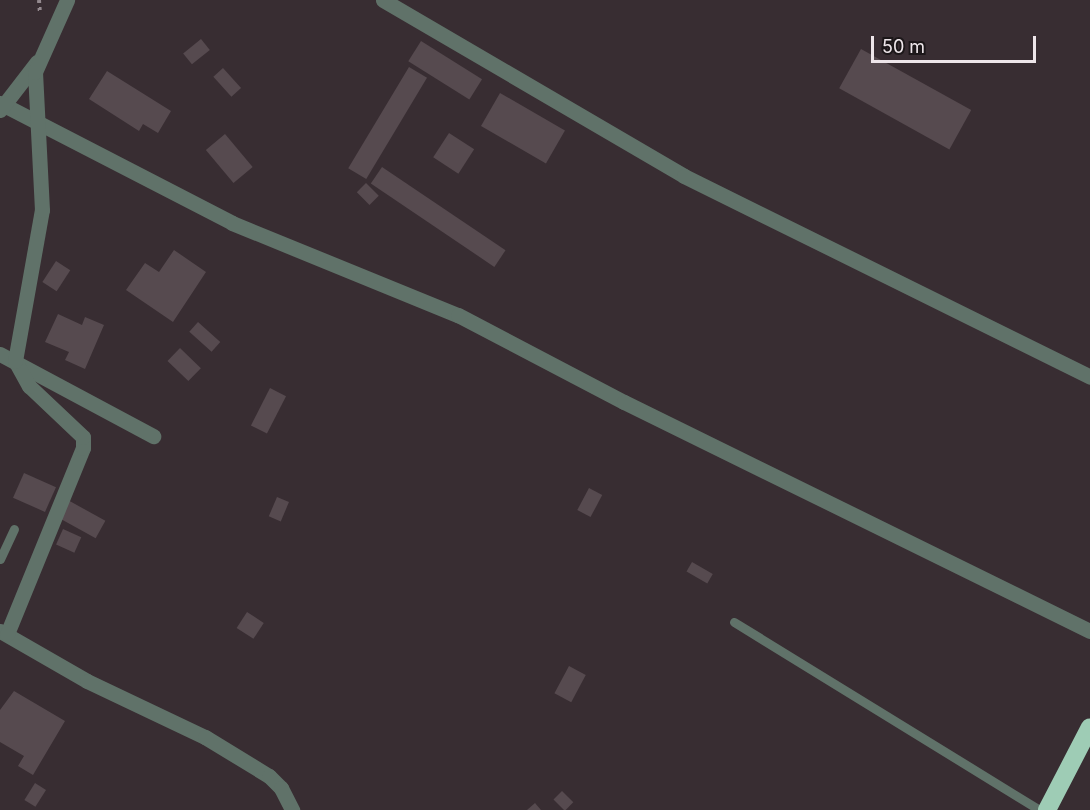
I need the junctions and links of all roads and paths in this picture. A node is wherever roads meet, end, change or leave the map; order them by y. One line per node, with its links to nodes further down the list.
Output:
1 (67, 0): 3 (street)
2 (382, 0): 8 (street)
3 (39, 59): 4 (street); 5 (street)
4 (1, 106): 5 (street)
5 (41, 126): 7 (street); 13 (street)
6 (0, 354): 7 (street)
7 (15, 361): 9 (street); 14 (street)
8 (1090, 377)
9 (153, 435)
10 (14, 530): 11 (lane)
11 (0, 559)
12 (734, 622): 17 (lane)
13 (1090, 631)
14 (3, 632): 16 (street)
15 (1090, 727): 18 (highway)
16 (292, 810)
17 (1039, 810)
18 (1047, 810)

